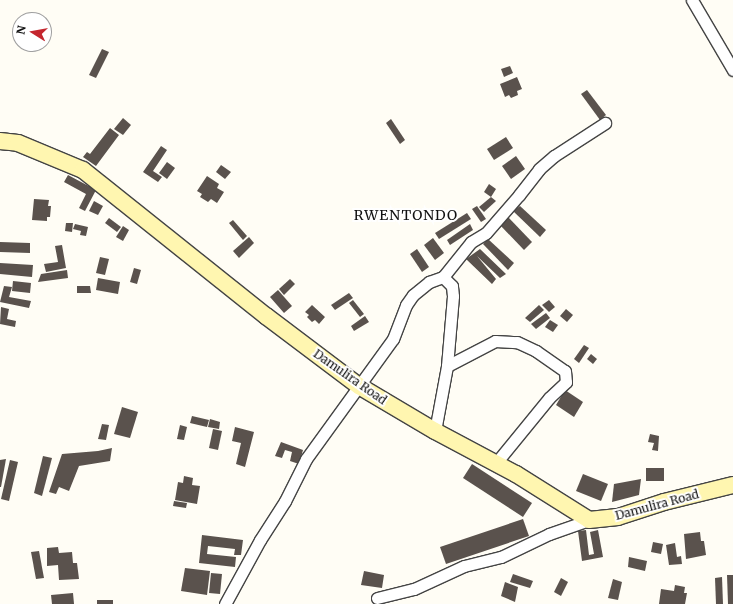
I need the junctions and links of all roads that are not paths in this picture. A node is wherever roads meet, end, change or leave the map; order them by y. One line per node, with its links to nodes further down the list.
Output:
1 (692, 0): 2 (street)
2 (733, 70)
3 (605, 123): 5 (street)
4 (0, 141): 7 (street, Damulira Road)
5 (443, 277): 6 (street); 7 (street)
6 (447, 366): 8 (street); 9 (street)
7 (359, 386): 8 (street, Damulira Road); 13 (street)
8 (435, 431): 9 (street, Damulira Road)
9 (496, 463): 11 (street, Damulira Road)
10 (733, 485): 11 (street, Damulira Road)
11 (589, 520): 12 (street)
12 (377, 598)
13 (225, 604)

